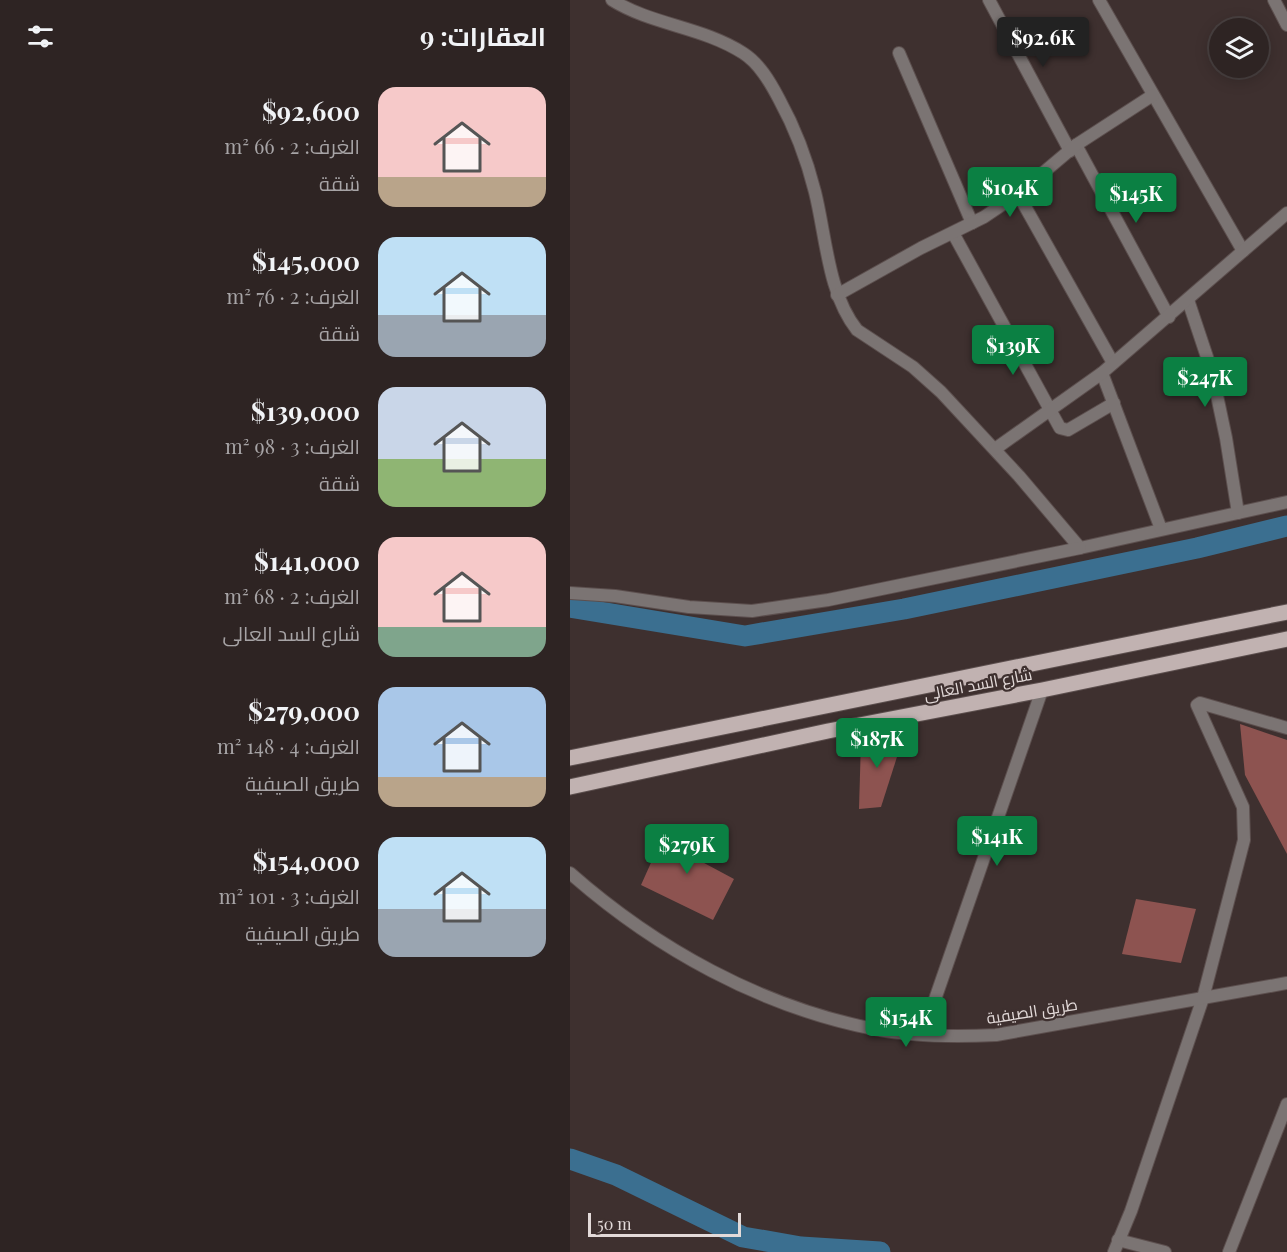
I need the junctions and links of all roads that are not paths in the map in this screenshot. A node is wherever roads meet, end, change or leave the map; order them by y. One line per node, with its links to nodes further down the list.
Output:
1 (612, 0): 14 (street)
2 (989, 0): 8 (street)
3 (1099, 0): 7 (street)
4 (1274, 0): 5 (street)
5 (1287, 25)
6 (899, 53): 11 (street)
7 (1153, 95): 8 (street); 13 (street)
8 (1073, 148): 9 (street); 16 (street)
9 (1018, 194): 11 (street); 17 (street)
10 (1287, 214): 13 (street)
11 (972, 223): 12 (street)
12 (953, 233): 14 (street); 20 (street)
13 (1243, 251): 15 (street)
14 (837, 295): 21 (street)
15 (1188, 300): 16 (street); 23 (street)
16 (1169, 317): 17 (street)
17 (1113, 363): 18 (street)
18 (1102, 373): 19 (street); 20 (street)
19 (1114, 403): 20 (street); 24 (street)
20 (1049, 411): 21 (street)
21 (995, 449): 25 (street)
22 (1287, 502): 23 (street)
23 (1238, 513): 24 (street)
24 (1161, 529): 25 (street)
25 (1080, 548): 26 (street)
26 (570, 593)
27 (1287, 612): 30 (main road, شارع السد العالى)
28 (1287, 639): 29 (main road, شارع السد العالى)
29 (1042, 690): 32 (main road, شارع السد العالى); 38 (street)
30 (826, 706): 32 (main road); 33 (main road, شارع السد العالى)
31 (1287, 728): 37 (street)
32 (828, 731): 34 (main road, شارع السد العالى)
33 (570, 758)
34 (570, 787)
35 (570, 873): 38 (street, طريق الصيفية)
36 (1287, 983): 37 (street, طريق الصيفية)
37 (1203, 998): 38 (street, طريق الصيفية); 40 (street)
38 (923, 1034)
39 (1287, 1104): 42 (street)
40 (1115, 1247): 41 (street)
41 (1165, 1252)
42 (1228, 1252)

